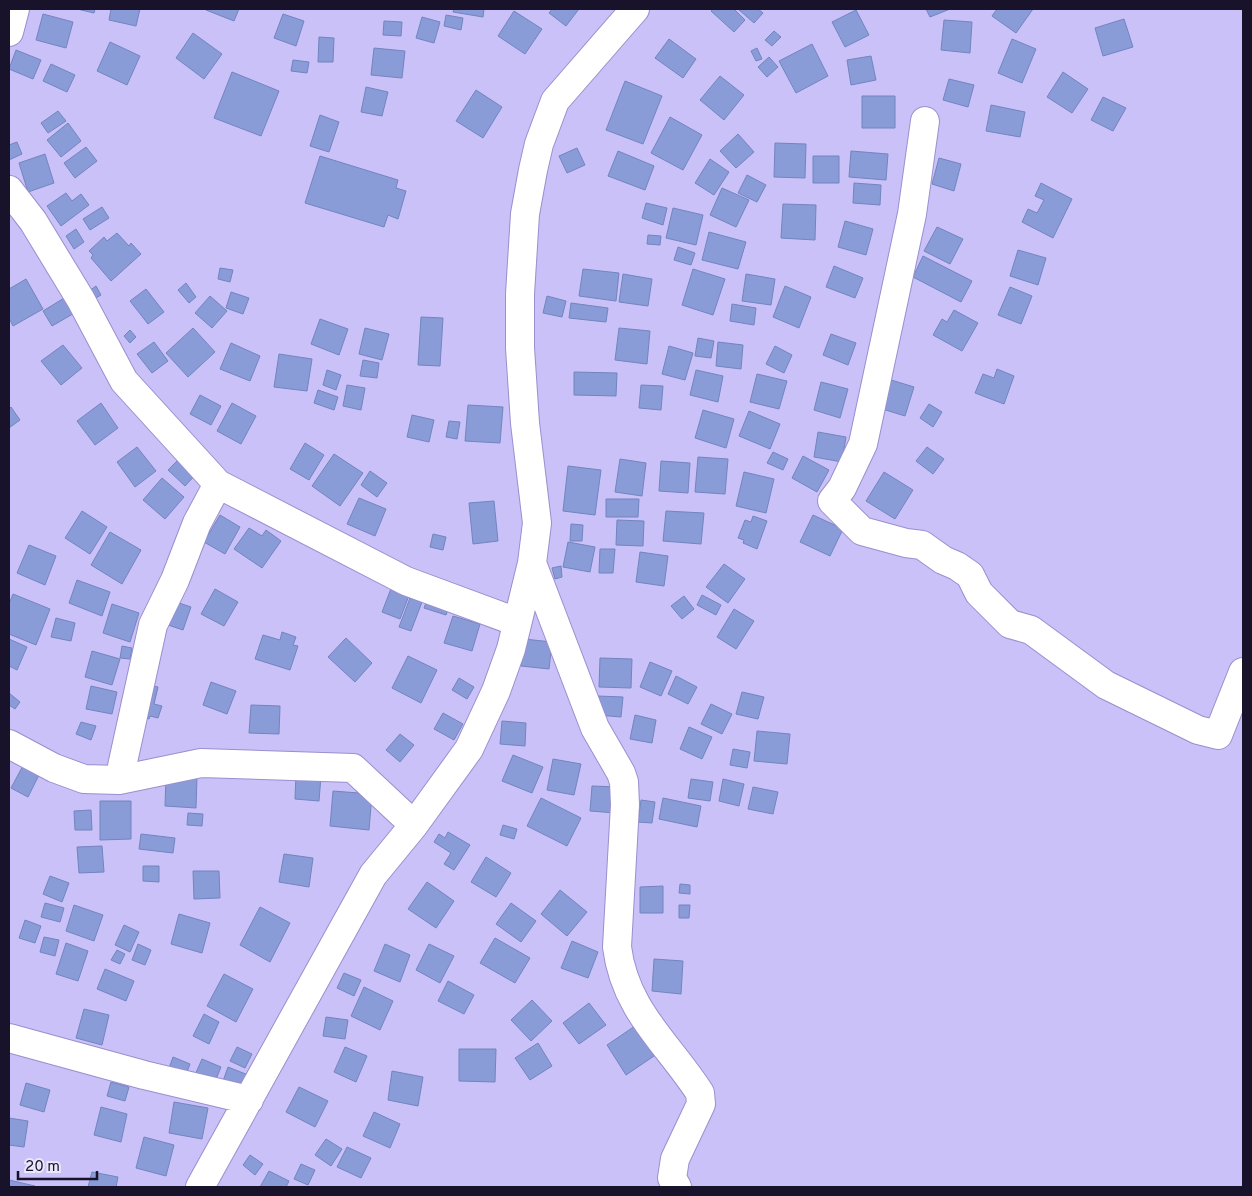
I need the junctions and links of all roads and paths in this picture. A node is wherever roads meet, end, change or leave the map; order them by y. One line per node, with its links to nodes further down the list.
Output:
1 (15, 9): 3 (street)
2 (635, 9): 7 (street)
3 (9, 32)
4 (925, 121): 9 (street)
5 (9, 190): 6 (street)
6 (218, 484): 8 (street); 11 (street)
7 (532, 563): 8 (street); 16 (street)
8 (517, 622): 12 (street)
9 (1243, 672)
10 (9, 744): 11 (street)
11 (119, 780): 12 (street)
12 (414, 825): 14 (street)
13 (9, 1038): 14 (street)
14 (249, 1100): 15 (street)
15 (200, 1187)
16 (676, 1187)

